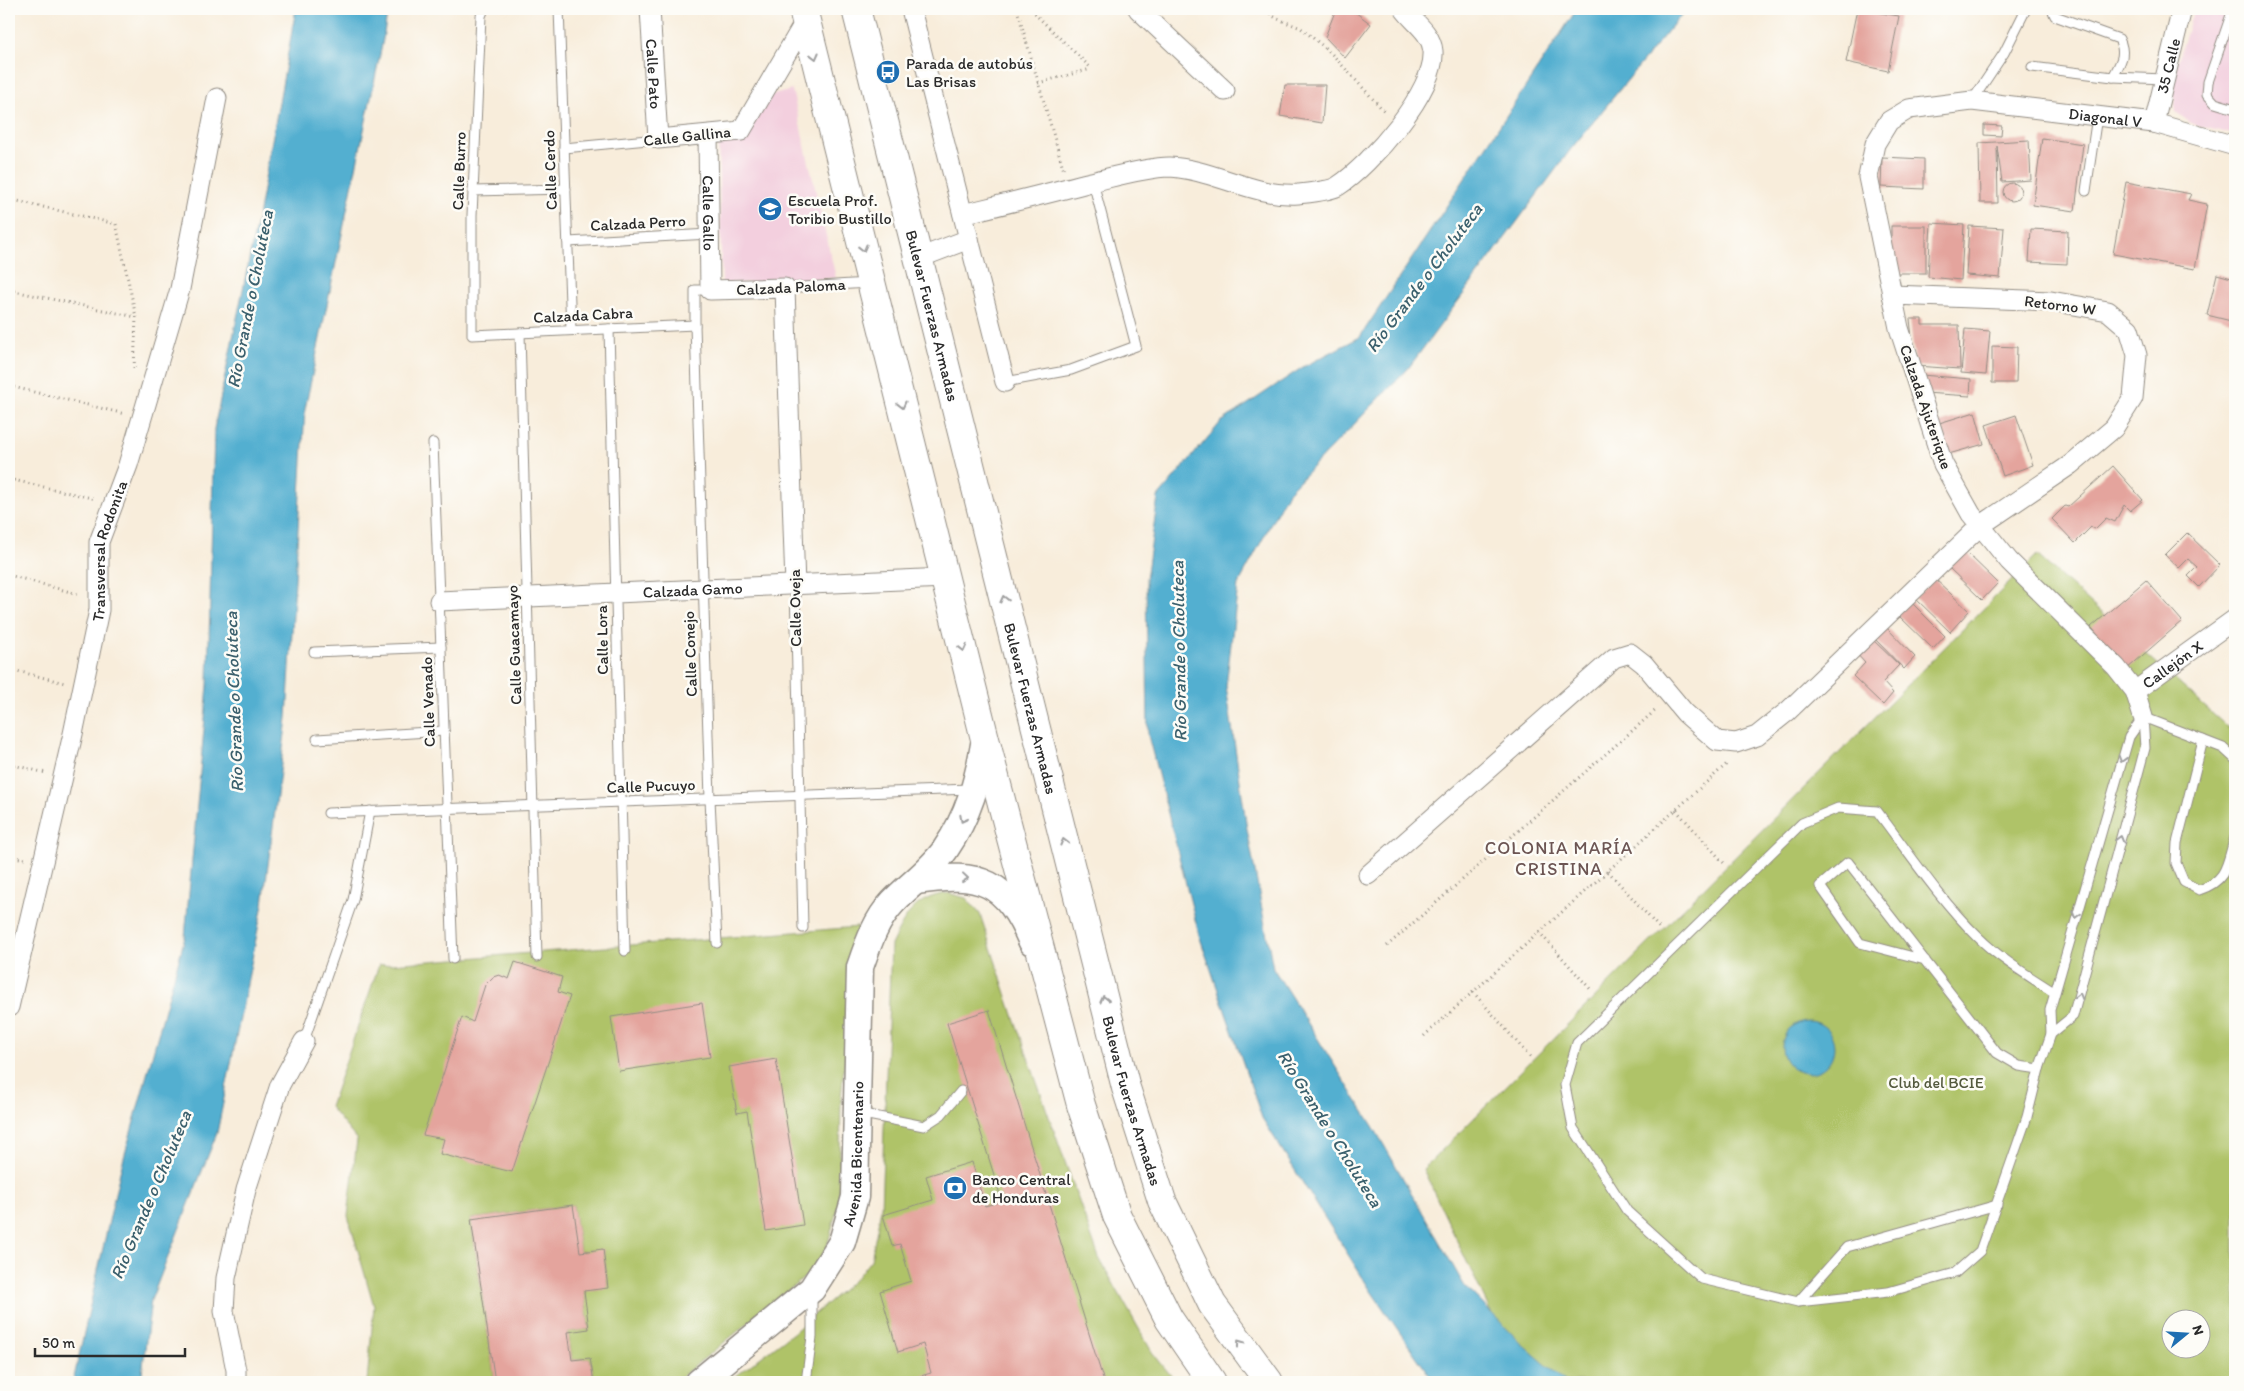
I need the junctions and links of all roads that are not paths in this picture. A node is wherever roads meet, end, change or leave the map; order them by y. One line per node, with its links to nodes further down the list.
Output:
1 (484, 9): 28 (lane, Calle Burro)
2 (559, 9): 25 (lane, Calle Cerdo)
3 (650, 9): 23 (street, Calle Pato)
4 (856, 9): 34 (highway, Bulevar Fuerzas Armadas)
5 (911, 9): 30 (street)
6 (1138, 9): 16 (street)
7 (1404, 9): 26 (street)
8 (2026, 9): 18 (lane)
9 (2052, 9): 14 (lane)
10 (2182, 9): 15 (street, 35 Calle)
11 (2233, 9): 19 (lane)
12 (805, 14): 22 (street, Calle Gallina); 35 (highway, one-way to 35)
13 (2032, 67): 14 (lane)
14 (2113, 77): 15 (lane)
15 (2164, 79): 21 (street, 35 Calle)
16 (1225, 91)
17 (217, 98): 82 (street, Transversal Rodonita)
18 (1972, 101): 20 (street, Diagonal V); 38 (street, Calzada Ajuterique)
19 (2235, 109)
20 (2096, 116): 21 (street, Diagonal V); 29 (lane)
21 (2154, 123): 24 (street, Diagonal V)
22 (708, 135): 23 (street, Calle Gallina); 31 (street, Calle Gallo)
23 (658, 139): 25 (lane, Calle Gallina)
24 (2235, 146)
25 (564, 148): 27 (lane, Calle Cerdo)
26 (1093, 182): 30 (street); 44 (lane)
27 (566, 189): 28 (lane); 33 (lane, Calle Cerdo)
28 (473, 191): 43 (lane, Calle Burro)
29 (2086, 192)
30 (963, 214): 32 (street)
31 (710, 234): 33 (lane, Calzada Perro); 37 (street, Calle Gallo)
32 (969, 239): 34 (street); 44 (street)
33 (568, 242): 41 (lane, Calle Cerdo)
34 (919, 258): 95 (highway, Bulevar Fuerzas Armadas, one-way to 34)
35 (872, 283): 36 (lane, Calzada Paloma); 47 (highway, one-way to 47)
36 (784, 288): 37 (street, Calzada Paloma); 48 (street, Calle Oveja)
37 (710, 290): 39 (lane, Calle Conejo)
38 (1892, 295): 46 (street, Calzada Ajuterique); 46 (street, Retorno W)
39 (695, 325): 40 (lane, Calzada Cabra); 49 (lane, Calle Conejo)
40 (609, 329): 41 (lane, Calzada Cabra); 50 (lane, Calle Lora)
41 (571, 330): 42 (lane, Calzada Cabra)
42 (520, 333): 43 (lane, Calzada Cabra); 51 (lane, Calle Guacamayo)
43 (472, 335)
44 (1005, 382)
45 (433, 443): 52 (lane, Calle Venado)
46 (1980, 526): 56 (street, Calzada Ajuterique); 72 (street, Retorno W)
47 (945, 578): 48 (street, Calzada Gamo); 60 (highway, one-way to 60)
48 (795, 586): 49 (street, Calzada Gamo); 64 (lane, Calle Oveja)
49 (703, 590): 50 (street, Calzada Gamo); 65 (lane, Calle Conejo)
50 (616, 594): 51 (street, Calzada Gamo); 66 (lane, Calle Lora)
51 (527, 598): 52 (street, Calzada Gamo); 67 (lane, Calle Guacamayo)
52 (439, 601): 54 (lane, Calle Venado)
53 (2235, 619): 56 (street, Callejón X)
54 (441, 647): 55 (lane); 58 (lane, Calle Venado)
55 (314, 652)
56 (2135, 691): 57 (street, Calzada Ajuterique)
57 (2144, 717): 61 (lane); 81 (lane, one-way to 81); 83 (lane, one-way to 57)
58 (444, 731): 59 (lane); 68 (lane, Calle Venado)
59 (317, 739)
60 (985, 739): 63 (street, Avenida Bicentenario); 80 (highway)
61 (2203, 740): 62 (lane); 71 (lane)
62 (2235, 759)
63 (976, 788): 64 (lane, Calle Pucuyo); 73 (street, Avenida Bicentenario, one-way to 73)
64 (800, 795): 65 (lane, Calle Pucuyo); 74 (lane, Calle Oveja)
65 (710, 798): 66 (lane, Calle Pucuyo); 75 (lane, Calle Conejo)
66 (621, 802): 67 (lane, Calle Pucuyo); 76 (lane, Calle Lora)
67 (533, 805): 68 (lane, Calle Pucuyo); 77 (lane, Calle Guacamayo)
68 (447, 808): 69 (lane, Calle Pucuyo); 78 (lane, Calle Venado)
69 (370, 811): 70 (lane, Calle Pucuyo); 84 (lane)
70 (328, 813)
71 (2235, 837)
72 (1368, 875)
73 (917, 881): 80 (street, one-way to 80); 87 (street, Avenida Bicentenario)
74 (803, 928)
75 (717, 943)
76 (624, 951)
77 (537, 957)
78 (453, 959)
79 (1925, 960): 79 (lane); 85 (lane)
80 (1044, 970): 94 (highway)
81 (2055, 993): 83 (lane); 90 (lane)
82 (9, 1007)
83 (2051, 1034): 85 (lane)
84 (304, 1041): 91 (street)
85 (2039, 1069): 88 (lane)
86 (961, 1091): 87 (lane)
87 (856, 1112): 89 (street, Avenida Bicentenario)
88 (1997, 1205): 90 (lane); 90 (lane)
89 (812, 1289): 92 (street, Avenida Bicentenario); 93 (lane)
90 (1798, 1302)
91 (236, 1382)
92 (699, 1382)
93 (806, 1382)
94 (1212, 1382)
95 (1269, 1382)

